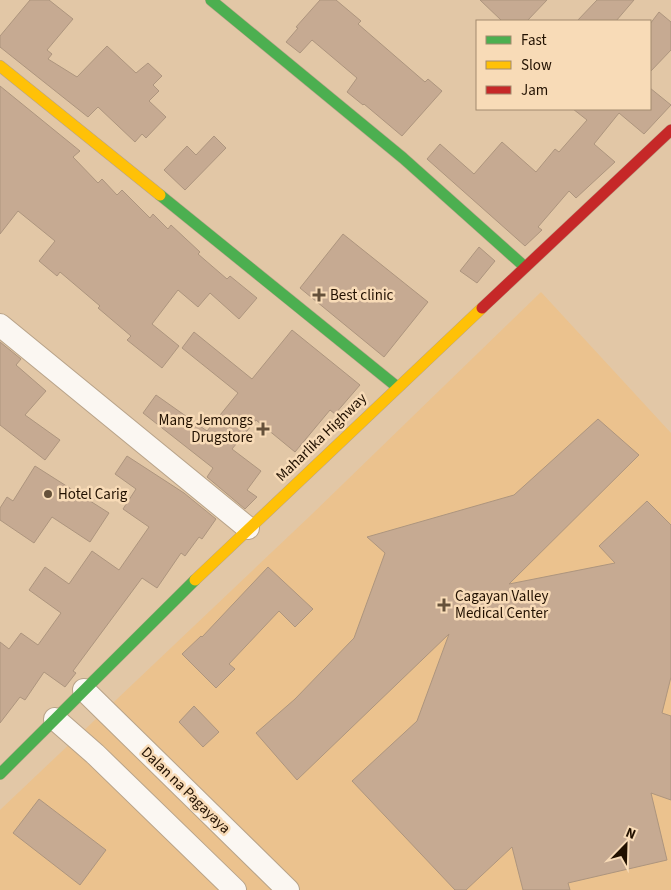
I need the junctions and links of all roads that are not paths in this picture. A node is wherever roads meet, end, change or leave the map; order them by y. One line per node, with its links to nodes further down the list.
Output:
1 (211, 0): 4 (main road)
2 (0, 66): 6 (main road)
3 (669, 134): 4 (main road, Maharlika Highway)
4 (525, 267): 6 (main road, Maharlika Highway)
5 (0, 325): 7 (street)
6 (396, 386): 7 (main road, Maharlika Highway)
7 (248, 528): 8 (main road, Maharlika Highway)
8 (84, 690): 9 (main road, Maharlika Highway); 12 (street, Dalan na Pagayaya)
9 (55, 719): 10 (main road, Maharlika Highway); 11 (street)
10 (0, 774)
11 (235, 890)
12 (288, 890)

